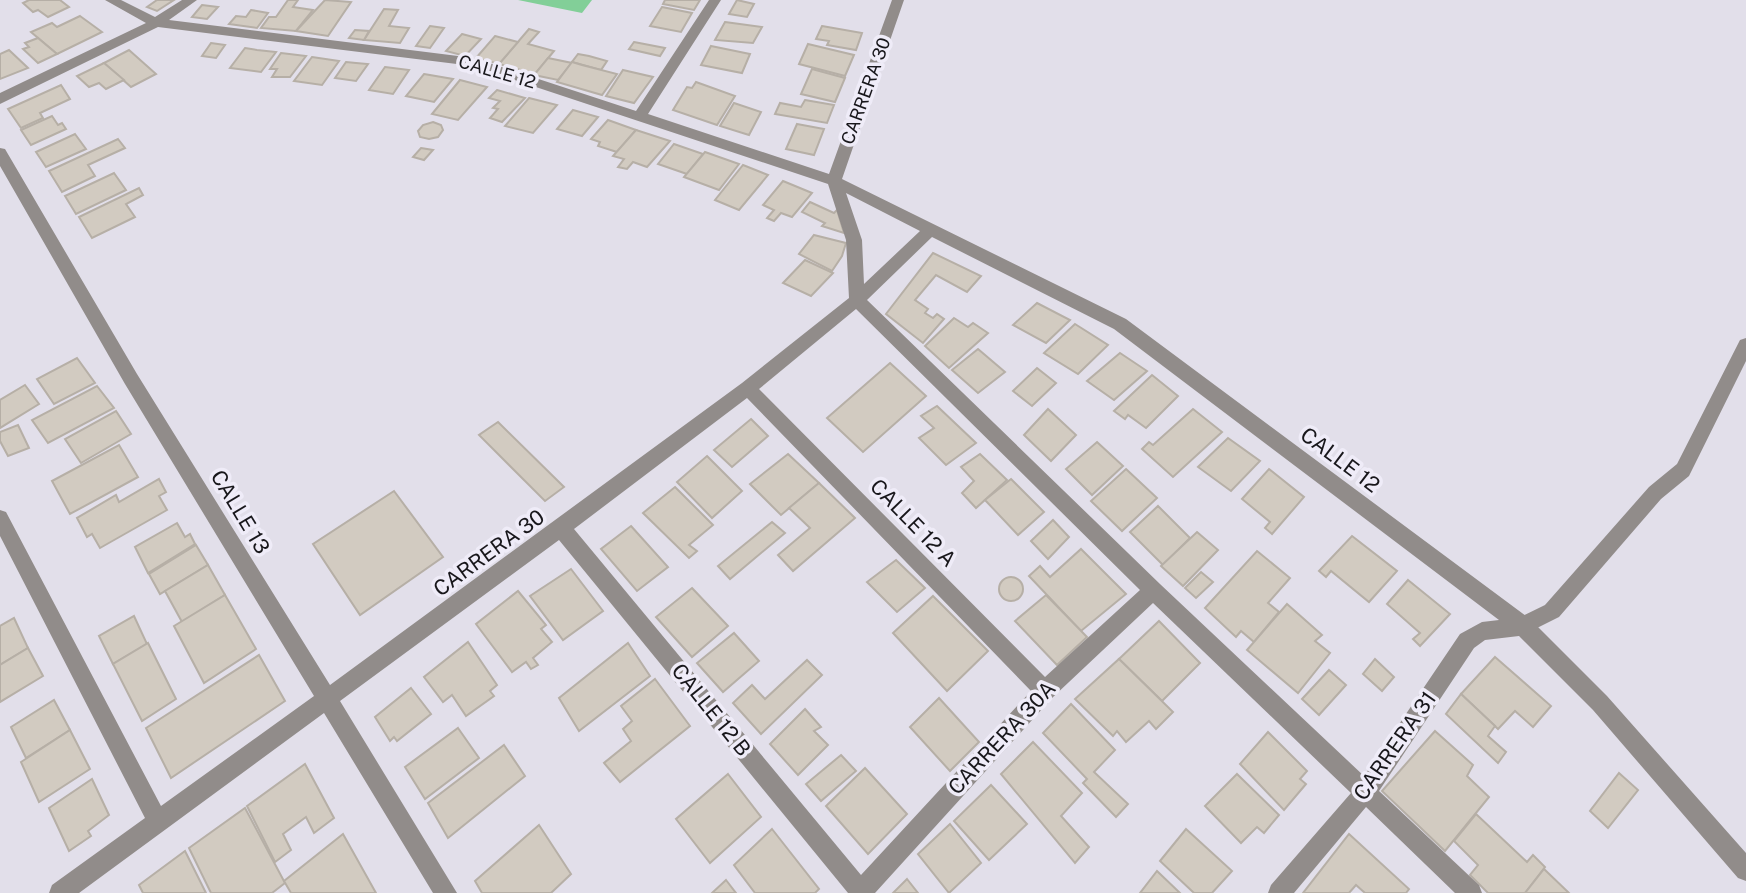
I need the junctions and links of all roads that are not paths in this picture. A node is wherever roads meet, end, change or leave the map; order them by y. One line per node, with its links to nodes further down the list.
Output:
1 (111, 0): 5 (street, CALLE 12)
2 (191, 0): 5 (street)
3 (715, 0): 7 (street)
4 (898, 0): 9 (street, CARRERA 30)
5 (156, 23): 6 (street); 7 (street, CALLE 12)
6 (0, 99)
7 (639, 117): 9 (street, CALLE 12)
8 (0, 153): 19 (street, CALLE 13)
9 (834, 181): 10 (street, CALLE 12); 11 (street)
10 (929, 231): 11 (street, CARRERA 30); 17 (street, CALLE 12)
11 (858, 300): 13 (street, CARRERA 30); 16 (street)
12 (1746, 345): 17 (street)
13 (748, 388): 15 (street, CARRERA 30); 18 (street, CALLE 12 A)
14 (0, 518): 21 (street)
15 (561, 528): 19 (street, CARRERA 30); 23 (street, CALLE 12 B)
16 (1153, 590): 18 (street, CARRERA 30A); 20 (street)
17 (1523, 626): 20 (street, CARRERA 31); 22 (street, CALLE 12)
18 (1045, 691): 23 (street, CARRERA 30A)
19 (327, 698): 21 (street, CARRERA 30); 25 (street, CALLE 13)
20 (1366, 791): 26 (street, CARRERA 31); 27 (street)
21 (158, 822): 24 (street, CARRERA 30)
22 (1746, 870)
23 (860, 892)
24 (60, 893)
25 (446, 893)
26 (1279, 893)
27 (1471, 893)

